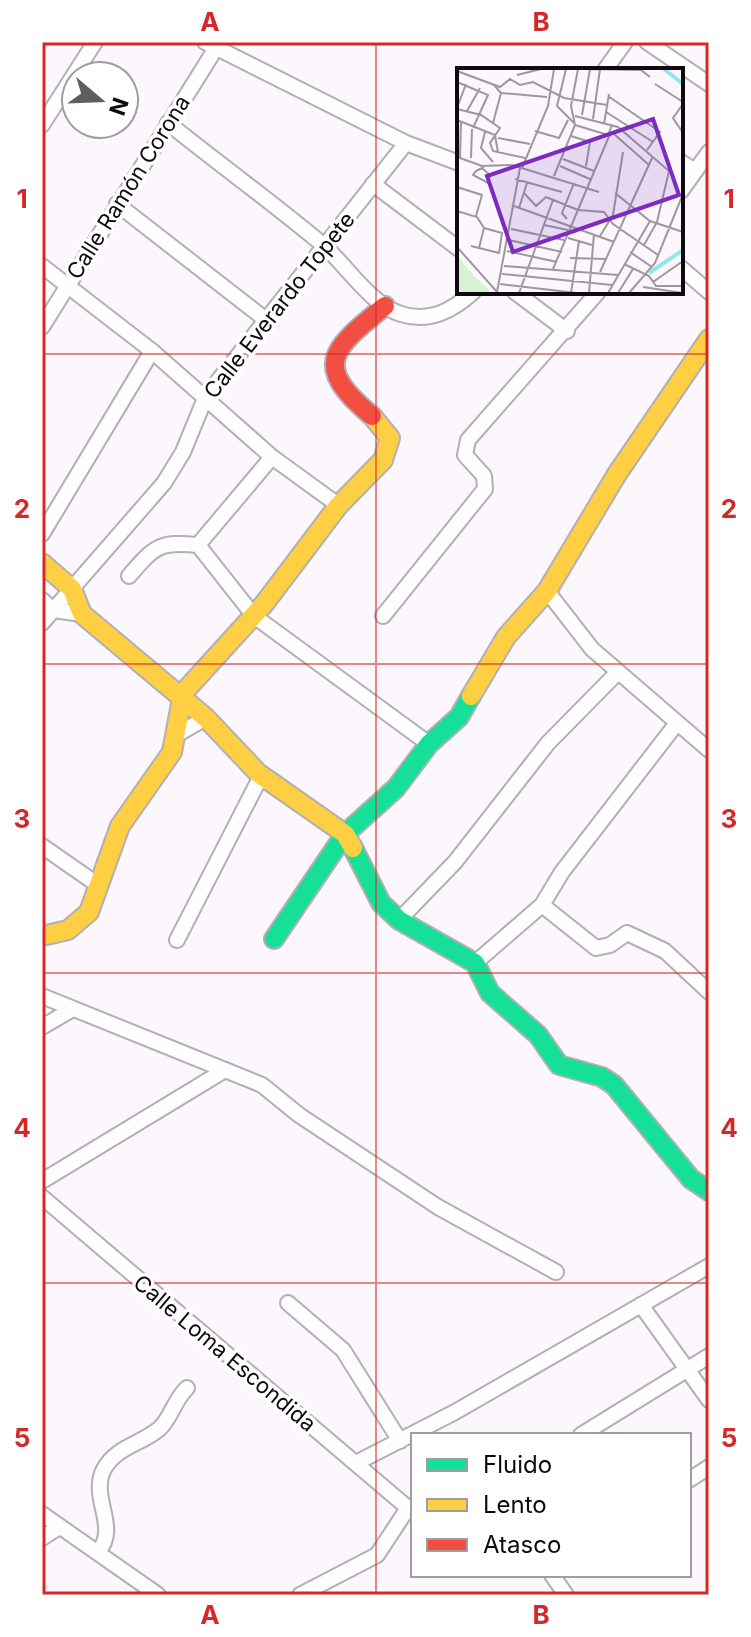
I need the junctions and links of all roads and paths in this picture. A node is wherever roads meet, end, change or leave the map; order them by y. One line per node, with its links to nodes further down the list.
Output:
1 (95, 42): 8 (street)
2 (625, 42): 5 (street)
3 (647, 42): 6 (street)
4 (210, 45): 7 (street, Calle Ramón Corona); 9 (street)
5 (606, 68)
6 (709, 84)
7 (168, 123): 16 (street, Calle Ramón Corona); 17 (street)
8 (42, 125)
9 (406, 143): 11 (street); 14 (street, Calle Everardo Topete)
10 (709, 152): 13 (street)
11 (457, 162)
12 (683, 163): 13 (street)
13 (695, 171): 15 (street)
14 (373, 184): 17 (street, Calle Everardo Topete); 18 (street)
15 (683, 188)
16 (117, 204): 21 (street, Calle Ramón Corona); 27 (street)
17 (324, 247): 26 (street); 27 (street, Calle Everardo Topete)
18 (457, 247)
19 (42, 266): 21 (street)
20 (683, 270): 22 (street)
21 (66, 285): 28 (street, Calle Ramón Corona); 31 (street)
22 (709, 292)
23 (471, 294): 26 (street)
24 (518, 294): 29 (street)
25 (596, 294): 29 (street)
26 (385, 306): 34 (street)
27 (266, 320): 32 (street, Calle Everardo Topete)
28 (42, 327)
29 (567, 331): 44 (street)
30 (709, 339): 40 (street)
31 (152, 351): 32 (street); 35 (street)
32 (206, 396): 33 (street); 39 (street, Calle Everardo Topete)
33 (272, 457): 34 (street); 36 (street)
34 (338, 505): 43 (street)
35 (42, 534)
36 (198, 545): 38 (street); 43 (street)
37 (42, 563): 39 (street)
38 (129, 576)
39 (72, 589): 41 (street, Calle Everardo Topete); 42 (street)
40 (547, 591): 46 (street); 51 (street)
41 (48, 605): 42 (street); 45 (street, Calle Everardo Topete)
42 (82, 614): 47 (street)
43 (254, 616): 47 (street); 51 (street)
44 (383, 616)
45 (42, 623)
46 (617, 673): 49 (street); 58 (street)
47 (181, 696): 48 (street); 50 (street)
48 (206, 718): 50 (street); 53 (street)
49 (677, 723): 52 (street); 57 (street)
50 (178, 734): 56 (street)
51 (429, 744): 54 (street)
52 (709, 750)
53 (261, 776): 54 (street); 61 (street)
54 (345, 834): 58 (street); 60 (street)
55 (42, 846): 56 (street)
56 (98, 885): 59 (street)
57 (542, 905): 62 (street); 63 (street)
58 (399, 920): 62 (street)
59 (42, 936)
60 (274, 939)
61 (177, 940)
62 (475, 963): 69 (street)
63 (709, 992)
64 (42, 996): 65 (street)
65 (71, 1010): 66 (street); 67 (street)
66 (42, 1027)
67 (225, 1070): 68 (street); 72 (street)
68 (42, 1181)
69 (709, 1191)
70 (42, 1197): 83 (street, Calle Loma Escondida)
71 (709, 1266): 74 (street)
72 (556, 1272)
73 (288, 1303): 82 (street)
74 (641, 1305): 76 (street); 79 (street)
75 (709, 1356): 76 (street)
76 (687, 1371): 78 (street); 80 (street)
77 (187, 1388): 90 (street)
78 (709, 1400)
79 (414, 1433)
80 (584, 1433)
81 (411, 1435): 82 (street)
82 (400, 1441): 83 (street)
83 (356, 1463): 86 (street, Calle Loma Escondida)
84 (709, 1467): 85 (street)
85 (691, 1479)
86 (411, 1507): 93 (street)
87 (42, 1514): 88 (street)
88 (59, 1527): 89 (street); 90 (street)
89 (42, 1538)
90 (98, 1552): 92 (street)
91 (553, 1577): 94 (street)
92 (158, 1595)
93 (300, 1595)
94 (566, 1595)

